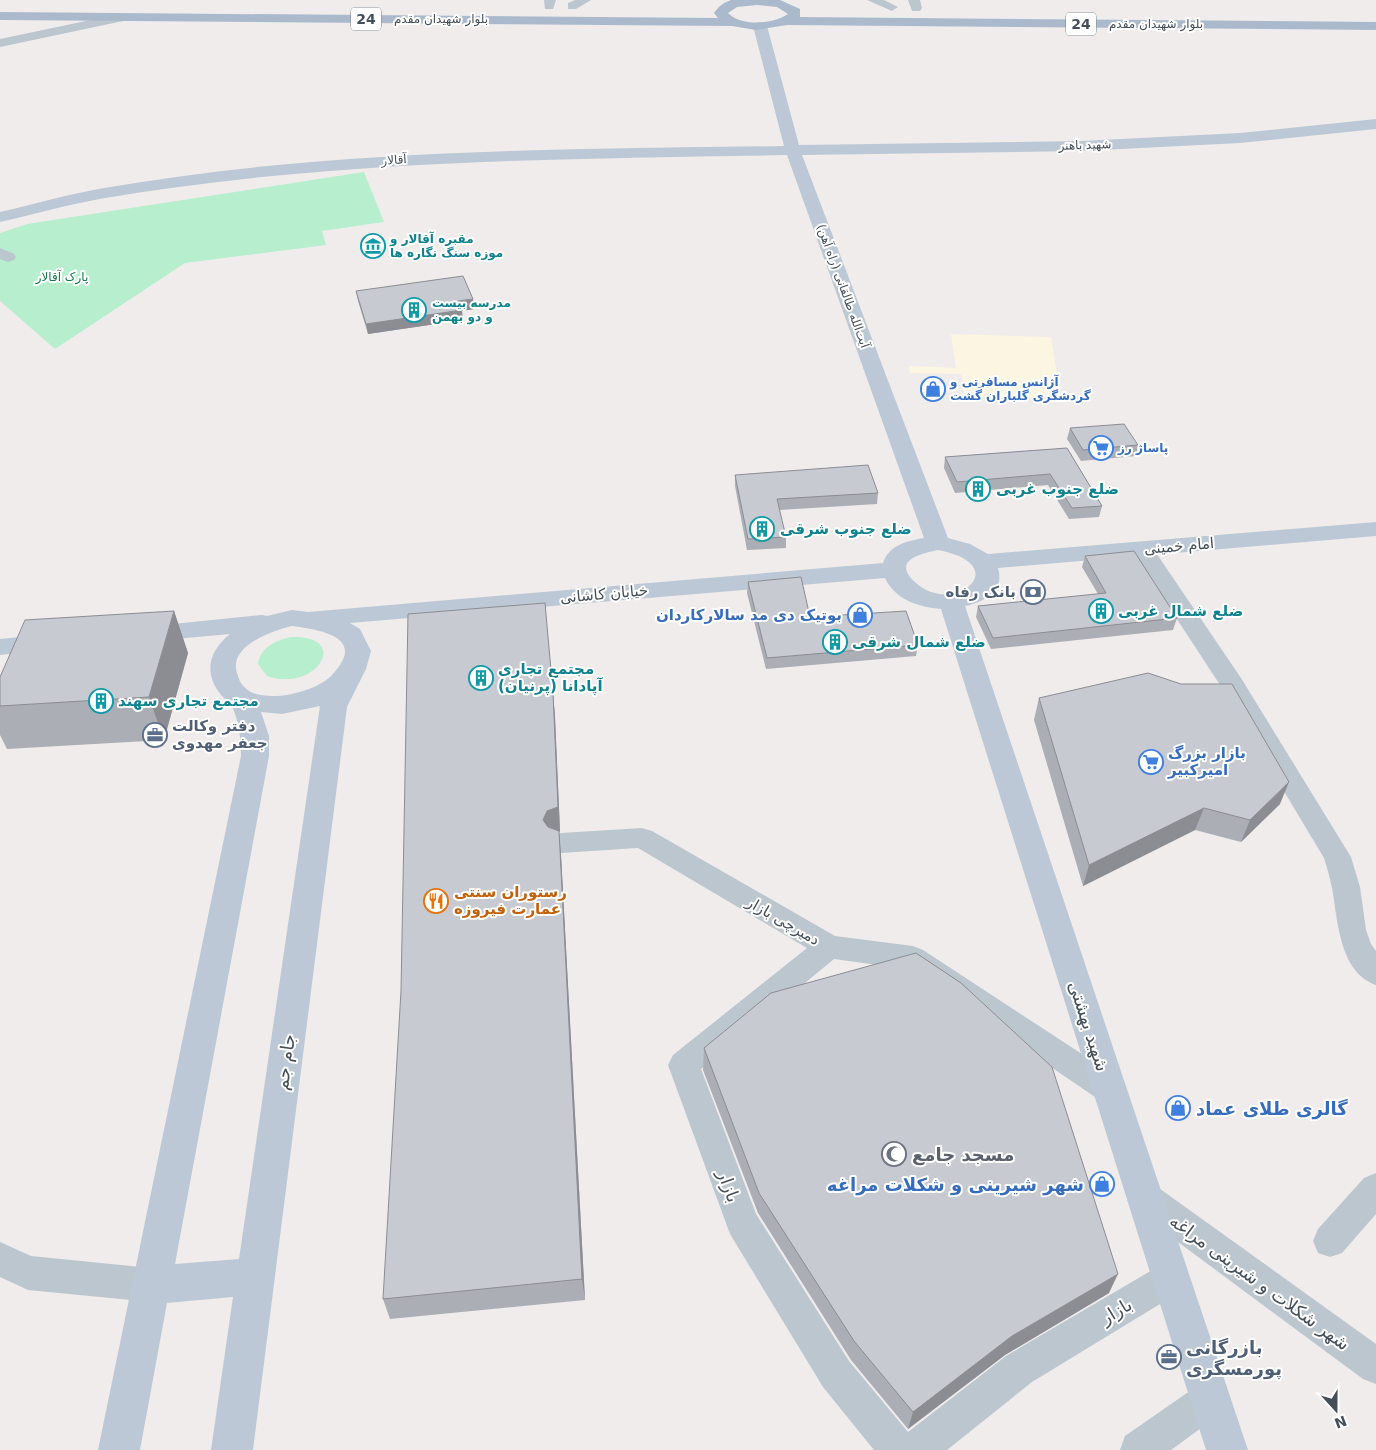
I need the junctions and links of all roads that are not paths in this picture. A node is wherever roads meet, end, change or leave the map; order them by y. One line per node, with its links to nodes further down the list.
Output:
1 (585, 0): 2 (street)
2 (573, 3): 4 (main road); 9 (main road)
3 (868, 3): 5 (main road)
4 (546, 4)
5 (891, 4): 7 (main road)
6 (0, 5): 8 (main road, 24)
7 (919, 5)
8 (359, 6)
9 (601, 6)
10 (708, 6): 11 (main road)
11 (727, 6): 12 (main road); 20 (main road)
12 (787, 6): 13 (main road); 19 (main road)
13 (806, 6)
14 (1256, 12): 15 (main road)
15 (1376, 13)
16 (0, 16): 17 (main road, بلوار شهیدان مقدم / 24)
17 (37, 16): 18 (main road, بلوار شهیدان مقدم / 24); 23 (street)
18 (124, 17): 20 (main road, بلوار شهیدان مقدم / 24); 23 (street)
19 (787, 21): 21 (main road, 24); 22 (main road, بلوار شهیدان مقدم / 24)
20 (732, 22): 21 (main road, 24)
21 (760, 26): 26 (street, (راه آهن) آیت‌الله طالقانی)
22 (1376, 26)
23 (41, 32): 24 (street)
24 (0, 43)
25 (1376, 124): 26 (street, شهید باهنر)
26 (793, 151): 27 (street, آقالار); 29 (street, (راه آهن) آیت‌الله طالقانی)
27 (0, 217)
28 (1376, 529): 30 (street, امام خمینی)
29 (938, 544): 31 (street); 32 (street)
30 (1142, 549): 31 (street, امام خمینی); 43 (street)
31 (982, 562): 33 (street)
32 (893, 570): 33 (street); 34 (street, خیابان کاشانی)
33 (951, 602): 44 (street, شهید بهشتی)
34 (316, 618): 35 (street); 39 (street)
35 (274, 622): 36 (street); 40 (street)
36 (117, 636)
37 (78, 640): 38 (street)
38 (0, 647)
39 (348, 677): 40 (street); 49 (street, جام جم)
40 (244, 699): 51 (street)
41 (561, 843): 42 (street, دمیرچی بازار)
42 (829, 948): 44 (street, دمیرچی بازار); 56 (street, بازار)
43 (1376, 973)
44 (1109, 1089): 46 (street, شهید بهشتی)
45 (1376, 1189): 47 (street)
46 (1144, 1197): 50 (street, شهید بهشتی); 52 (street, شهر شکلات و شیرینی مراغه)
47 (1330, 1240)
48 (0, 1259): 51 (street)
49 (256, 1276): 51 (street); 55 (street, جام جم)
50 (1171, 1278): 53 (street, شهید بهشتی); 57 (street, بازار)
51 (151, 1285): 54 (street)
52 (1376, 1366)
53 (1210, 1399): 58 (street); 59 (street, شهید بهشتی)
54 (119, 1450)
55 (232, 1450)
56 (898, 1450)
57 (916, 1450)
58 (1139, 1450)
59 (1227, 1450)

